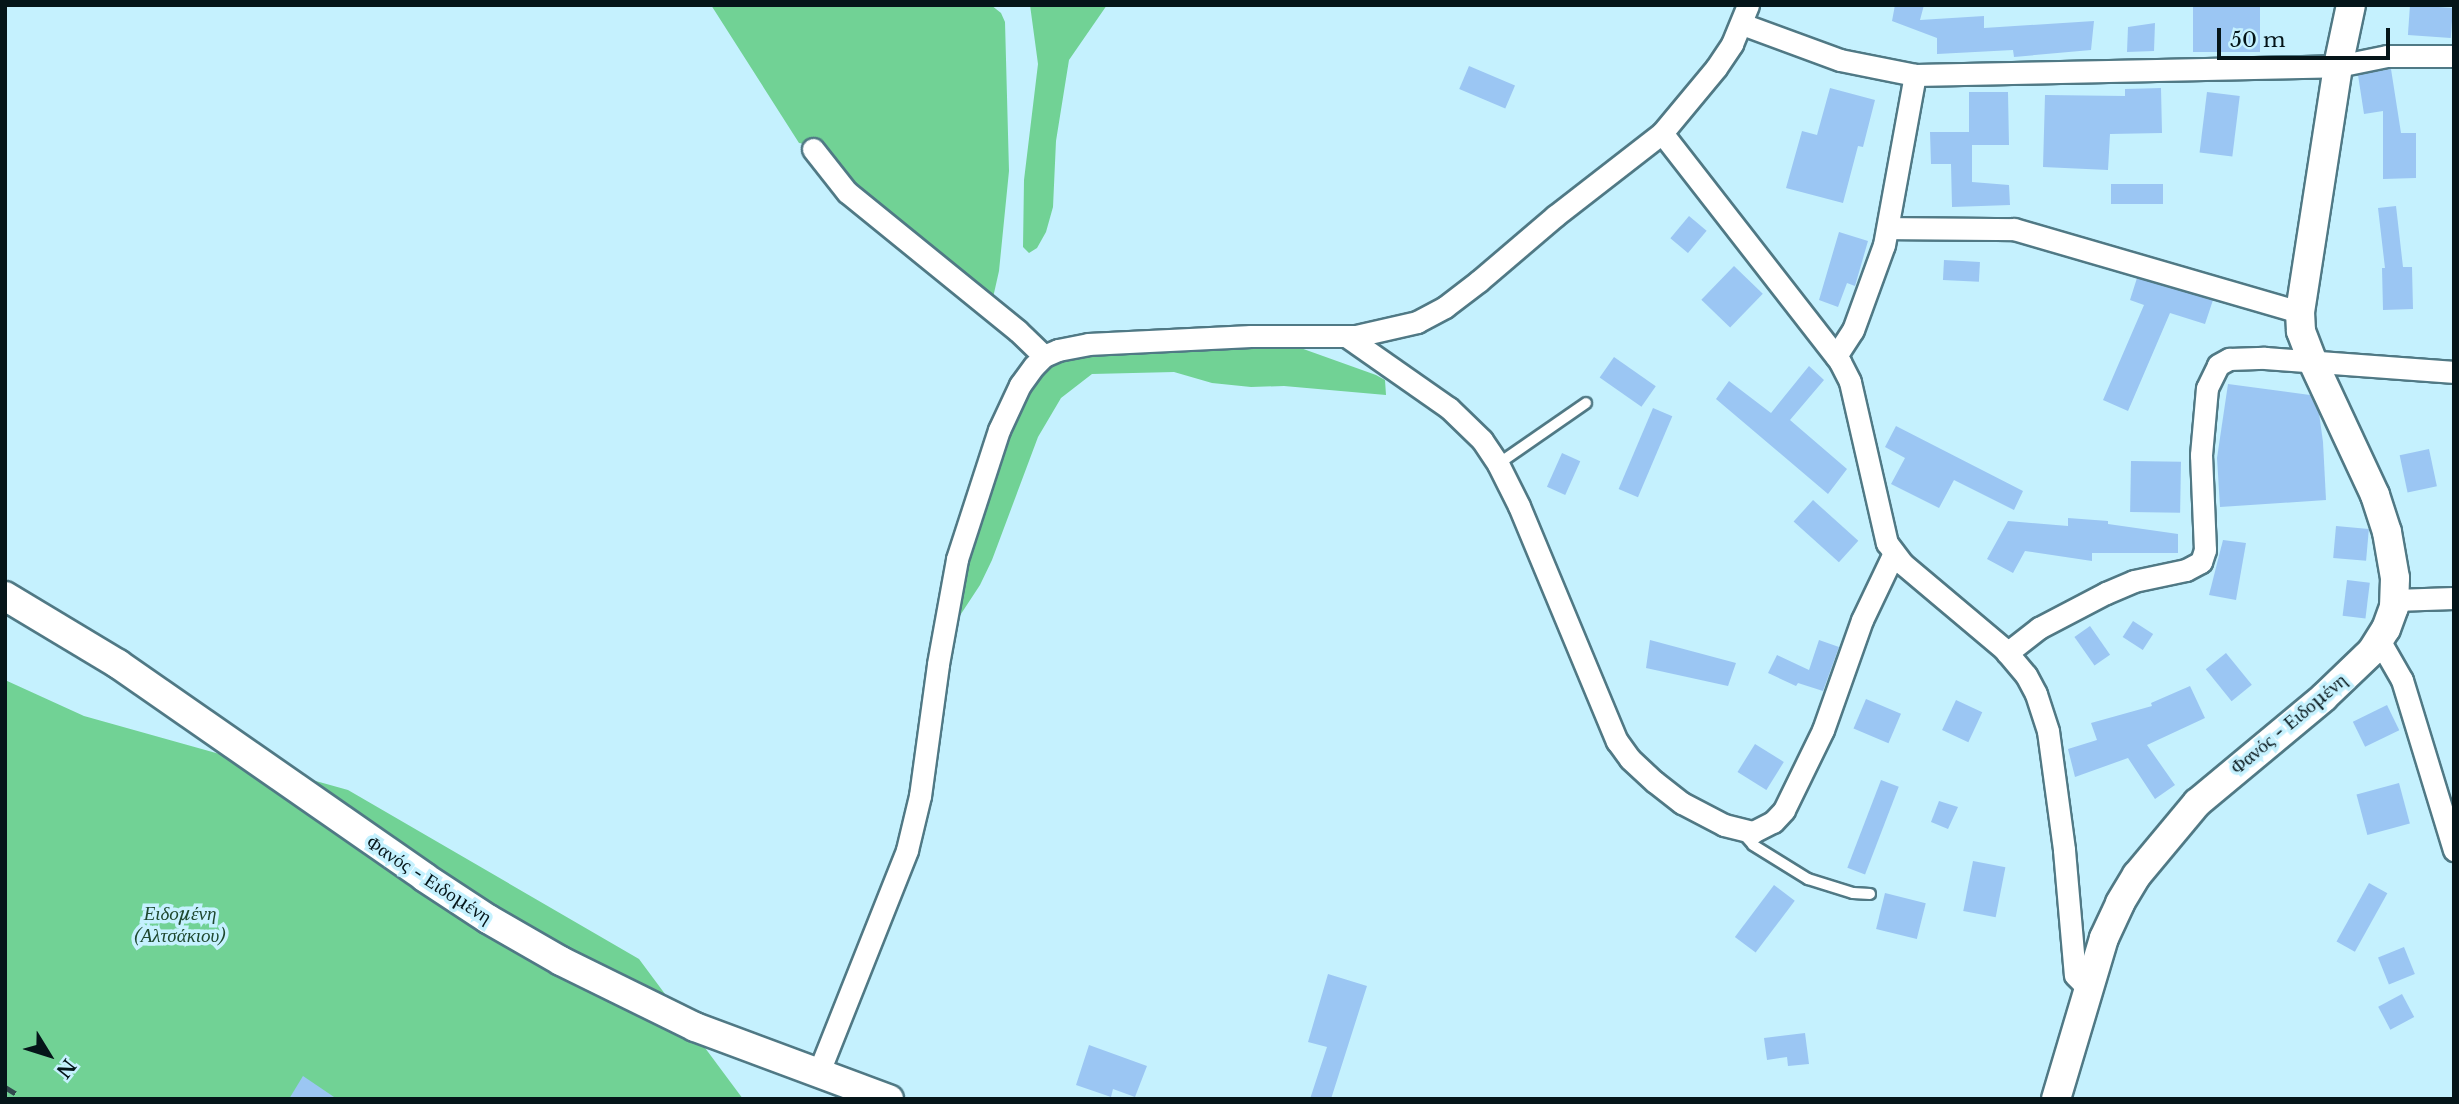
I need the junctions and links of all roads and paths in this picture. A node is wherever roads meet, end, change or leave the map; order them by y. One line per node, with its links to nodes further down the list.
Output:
1 (2351, 5): 4 (street)
2 (1745, 15): 5 (street); 6 (street)
3 (2454, 56): 4 (street)
4 (2338, 66): 5 (street); 9 (street)
5 (1915, 75): 8 (street)
6 (1662, 133): 10 (street); 12 (street)
7 (813, 149): 11 (street)
8 (1888, 228): 9 (street); 12 (street)
9 (2300, 321): 13 (street, Φανός - Ειδομένη)
10 (1346, 336): 11 (street); 16 (street)
11 (1044, 356): 27 (street)
12 (1836, 356): 17 (street)
13 (2312, 360): 14 (street); 20 (street, Φανός - Ειδομένη); 22 (street)
14 (2454, 372)
15 (1586, 403): 16 (lane)
16 (1499, 464): 23 (street)
17 (1894, 553): 22 (street); 23 (street)
18 (5, 597): 27 (street, Φανός - Ειδομένη)
19 (2454, 598): 20 (street)
20 (2394, 600): 21 (street, Φανός - Ειδομένη)
21 (2379, 640): 24 (street); 26 (street, Φανός - Ειδομένη)
22 (2007, 653): 26 (street)
23 (1741, 831): 25 (lane)
24 (2454, 850)
25 (1870, 894)
26 (2088, 988): 29 (street, Φανός - Ειδομένη)
27 (818, 1074): 28 (street, Φανός - Ειδομένη)
28 (888, 1099)
29 (2056, 1099)

